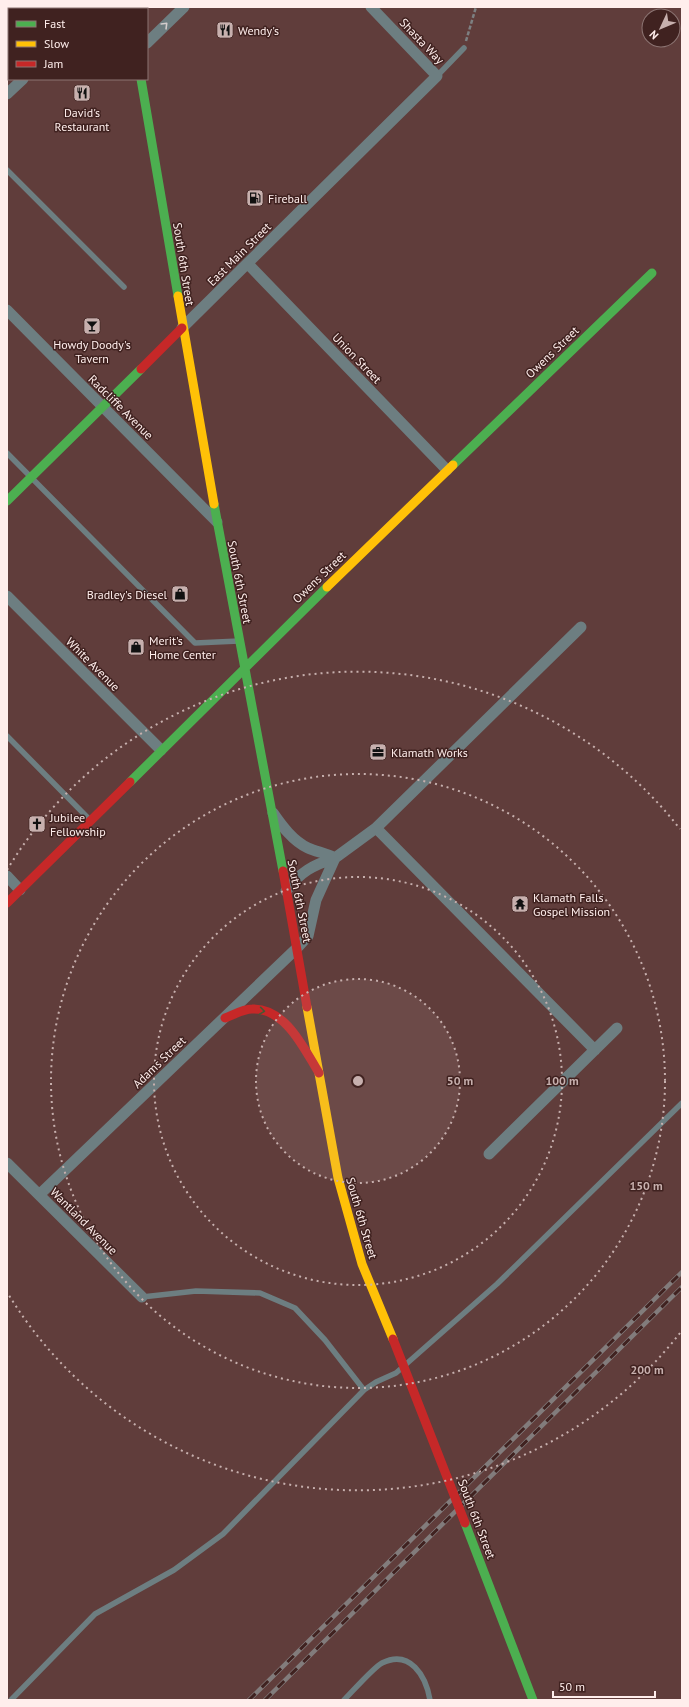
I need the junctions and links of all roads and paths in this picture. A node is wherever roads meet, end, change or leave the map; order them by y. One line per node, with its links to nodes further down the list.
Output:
1 (184, 7): 4 (street, one-way to 1)
2 (371, 7): 6 (street, Shasta Way)
3 (476, 7): 5 (path)
4 (148, 42)
5 (464, 48): 6 (lane)
6 (437, 76): 11 (street, East Main Street)
7 (22, 80): 9 (street)
8 (141, 80): 15 (main road, South 6th Street)
9 (7, 94)
10 (7, 170): 13 (lane)
11 (248, 264): 15 (street, East Main Street); 18 (street, Union Street)
12 (652, 273): 18 (main road, Owens Street)
13 (124, 287)
14 (7, 310): 16 (street, Radcliffe Avenue)
15 (182, 328): 16 (main road, East Main Street); 21 (main road, South 6th Street)
16 (102, 407): 19 (main road, East Main Street); 21 (street, Radcliffe Avenue)
17 (7, 453): 19 (lane)
18 (447, 470): 25 (main road, Owens Street)
19 (30, 478): 20 (main road, East Main Street); 24 (lane)
20 (7, 501)
21 (217, 522): 24 (main road, South 6th Street)
22 (7, 596): 27 (street, White Avenue)
23 (581, 627): 30 (street)
24 (240, 641): 25 (main road, South 6th Street)
25 (244, 667): 27 (main road, Owens Street); 28 (main road, South 6th Street)
26 (7, 736): 29 (lane)
27 (160, 750): 29 (main road, Owens Street)
28 (271, 810): 31 (street); 34 (main road, South 6th Street)
29 (90, 820): 33 (main road, Owens Street)
30 (376, 828): 31 (street); 39 (street)
31 (335, 858): 34 (street); 36 (street, Adams Street)
32 (7, 876): 33 (street)
33 (20, 890): 35 (main road, Owens Street)
34 (286, 891): 36 (main road, South 6th Street)
35 (7, 903)
36 (297, 948): 37 (street, Adams Street); 40 (main road, South 6th Street)
37 (224, 1018): 40 (main road, one-way to 40); 44 (street, Adams Street)
38 (617, 1028): 39 (street)
39 (595, 1050): 42 (street)
40 (319, 1073): 50 (main road, South 6th Street, bridge)
41 (682, 1103): 46 (lane)
42 (489, 1154)
43 (7, 1163): 44 (street, Wantland Avenue)
44 (39, 1195): 45 (street, Wantland Avenue)
45 (142, 1297): 46 (lane)
46 (364, 1390): 47 (lane)
47 (11, 1700)
48 (344, 1700): 49 (lane)
49 (430, 1700)
50 (534, 1700)

